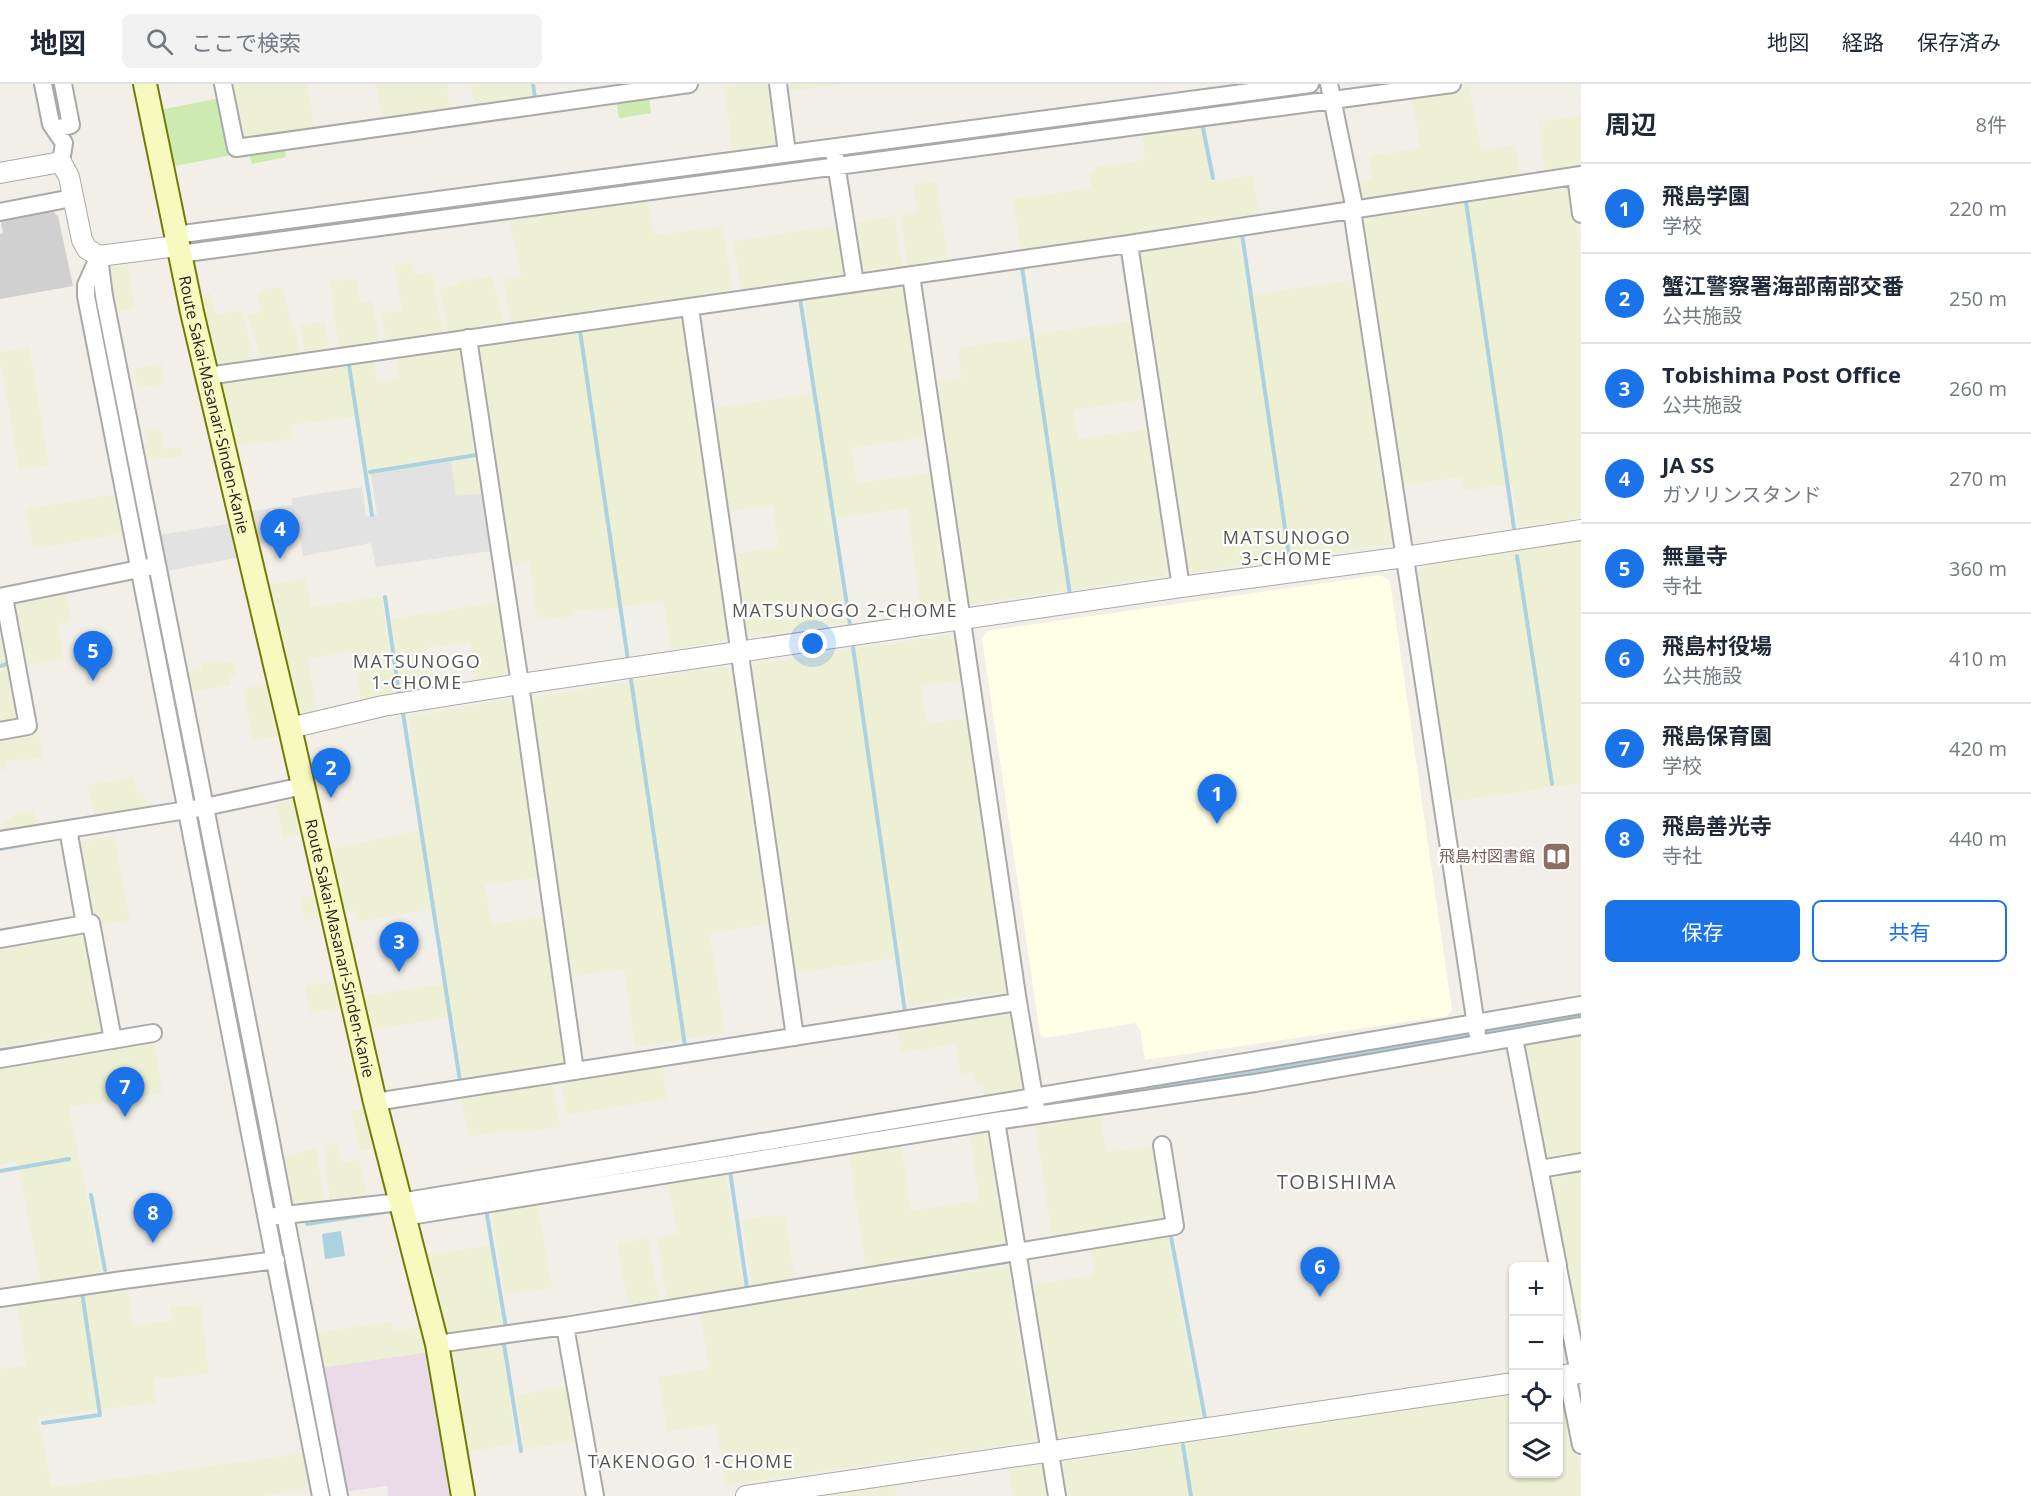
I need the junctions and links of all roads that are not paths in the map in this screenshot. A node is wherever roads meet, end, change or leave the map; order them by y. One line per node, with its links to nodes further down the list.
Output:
1 (43, 84): 10 (street)
2 (63, 84): 10 (street)
3 (145, 84): 21 (main road, Route Sakai-Masanari-Sinden-Kanie)
4 (223, 84): 5 (street)
5 (689, 84)
6 (778, 84): 11 (street)
7 (1310, 84): 12 (street)
8 (1452, 84): 9 (street)
9 (1331, 92): 12 (street); 17 (street)
10 (55, 129): 13 (street)
11 (788, 153): 12 (street); 21 (street)
12 (835, 157): 21 (street); 24 (street)
13 (61, 162): 14 (street); 16 (street)
14 (0, 173)
15 (1578, 176): 17 (street); 19 (street)
16 (72, 198): 18 (street); 22 (street)
17 (1354, 210): 20 (street); 29 (street)
18 (0, 212)
19 (1581, 214)
20 (1130, 244): 23 (street); 32 (street)
21 (177, 245): 22 (street); 27 (main road, Route Sakai-Masanari-Sinden-Kanie)
22 (99, 256): 30 (street); 31 (street)
23 (911, 275): 24 (street); 34 (street)
24 (855, 283): 25 (street)
25 (690, 308): 26 (street); 35 (street)
26 (468, 338): 27 (street); 36 (street)
27 (207, 376): 37 (main road, Route Sakai-Masanari-Sinden-Kanie)
28 (1581, 530): 29 (street)
29 (1405, 557): 32 (street); 47 (street)
30 (157, 566): 31 (street); 40 (street)
31 (140, 569): 33 (street); 40 (street)
32 (1181, 587): 34 (street)
33 (2, 597): 38 (street)
34 (963, 618): 35 (street); 45 (street)
35 (740, 651): 36 (street); 50 (street)
36 (520, 684): 37 (street); 56 (street)
37 (290, 728): 39 (main road, Route Sakai-Masanari-Sinden-Kanie)
38 (0, 731)
39 (303, 786): 40 (street); 59 (main road, Route Sakai-Masanari-Sinden-Kanie)
40 (196, 808): 41 (street); 66 (street); 67 (street)
41 (68, 829): 42 (street); 43 (street)
42 (0, 840)
43 (85, 924): 44 (street); 52 (street)
44 (0, 939)
45 (1018, 1002): 50 (street); 58 (street)
46 (1581, 1005): 47 (street)
47 (1475, 1022): 53 (street); 55 (street)
48 (1581, 1026): 51 (street)
49 (153, 1033): 52 (street)
50 (795, 1037): 56 (street)
51 (1514, 1038): 53 (street); 64 (street)
52 (113, 1040): 54 (street)
53 (1479, 1044): 57 (street)
54 (0, 1059)
55 (1251, 1062): 57 (street); 58 (street)
56 (575, 1071): 59 (street)
57 (1255, 1083): 60 (street)
58 (1035, 1097): 60 (street); 65 (street)
59 (375, 1102): 65 (main road, Route Sakai-Masanari-Sinden-Kanie)
60 (1038, 1114): 61 (street)
61 (996, 1121): 65 (street); 68 (street)
62 (1162, 1146): 68 (street)
63 (1581, 1162): 64 (street)
64 (1540, 1169): 70 (street)
65 (402, 1209): 66 (street); 74 (main road, Route Sakai-Masanari-Sinden-Kanie)
66 (285, 1215): 67 (street); 80 (street)
67 (267, 1217): 69 (street)
68 (1017, 1252): 73 (street); 78 (street)
69 (276, 1260): 71 (street); 79 (street)
70 (1557, 1262)
71 (0, 1298)
72 (1563, 1308): 75 (street)
73 (565, 1326): 74 (street); 82 (street)
74 (437, 1344): 81 (main road, Route Sakai-Masanari-Sinden-Kanie)
75 (1571, 1374): 77 (street)
76 (1509, 1384): 78 (street)
77 (1581, 1445)
78 (1050, 1452): 83 (street); 84 (street)
79 (317, 1495)
80 (339, 1496)
81 (463, 1496)
82 (595, 1496)
83 (746, 1496)
84 (1057, 1496)

